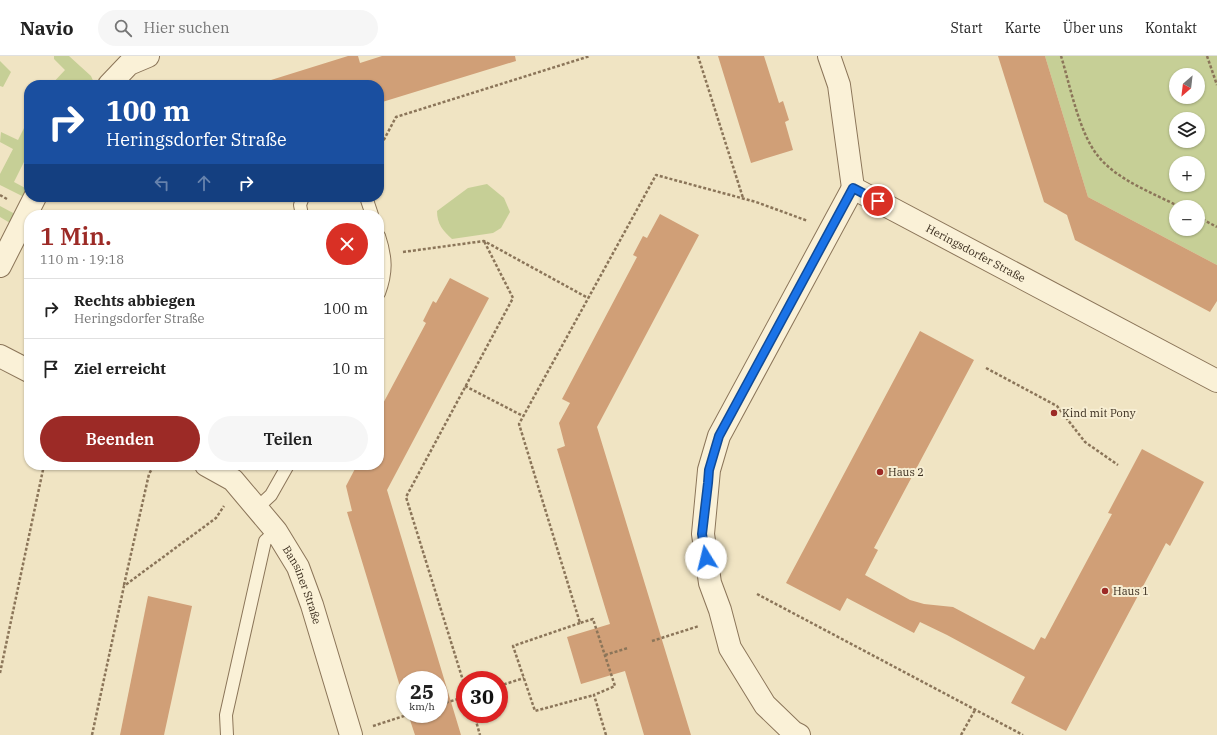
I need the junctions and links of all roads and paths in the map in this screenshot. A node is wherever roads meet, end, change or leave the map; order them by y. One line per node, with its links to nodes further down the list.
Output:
1 (148, 56): 7 (street)
2 (590, 56): 9 (path)
3 (698, 56): 11 (path)
4 (829, 56): 10 (street)
5 (1061, 56): 12 (path)
6 (1207, 56): 8 (path)
7 (114, 80)
8 (1217, 84)
9 (384, 140)
10 (853, 188): 16 (street); 26 (street, Heringsdorfer Straße)
11 (743, 198): 16 (path); 22 (path)
12 (1169, 201)
13 (24, 219): 21 (street)
14 (1205, 221): 15 (path)
15 (1217, 227)
16 (831, 228): 39 (street)
17 (484, 242): 19 (path); 22 (path); 27 (path)
18 (384, 252): 19 (lane)
19 (385, 255): 20 (lane)
20 (384, 259)
21 (0, 266)
22 (588, 298): 28 (path)
23 (0, 356): 24 (street)
24 (24, 368)
25 (986, 368): 29 (path)
26 (1217, 381)
27 (465, 386): 28 (path); 44 (path)
28 (523, 416): 40 (path)
29 (1118, 465)
30 (43, 470): 45 (path)
31 (151, 470): 37 (path)
32 (215, 470): 34 (street, Bansiner Straße)
33 (285, 470): 35 (lane)
34 (238, 486): 35 (street, Bansiner Straße); 37 (path)
35 (258, 508): 36 (street, Bansiner Straße)
36 (276, 531): 52 (street, Bansiner Straße); 54 (lane)
37 (124, 586): 53 (path)
38 (758, 594): 49 (path)
39 (723, 619): 41 (path); 57 (street)
40 (580, 623): 43 (path); 46 (path)
41 (652, 641)
42 (628, 648): 43 (path)
43 (605, 655): 48 (path)
44 (460, 671)
45 (0, 672)
46 (524, 678): 47 (path); 48 (path)
47 (508, 683)
48 (594, 695): 56 (path)
49 (975, 710): 58 (path); 59 (path)
50 (396, 719): 52 (path)
51 (477, 723): 55 (path)
52 (351, 734)
53 (92, 735)
54 (227, 735)
55 (480, 735)
56 (606, 735)
57 (799, 735)
58 (961, 735)
59 (1023, 735)

